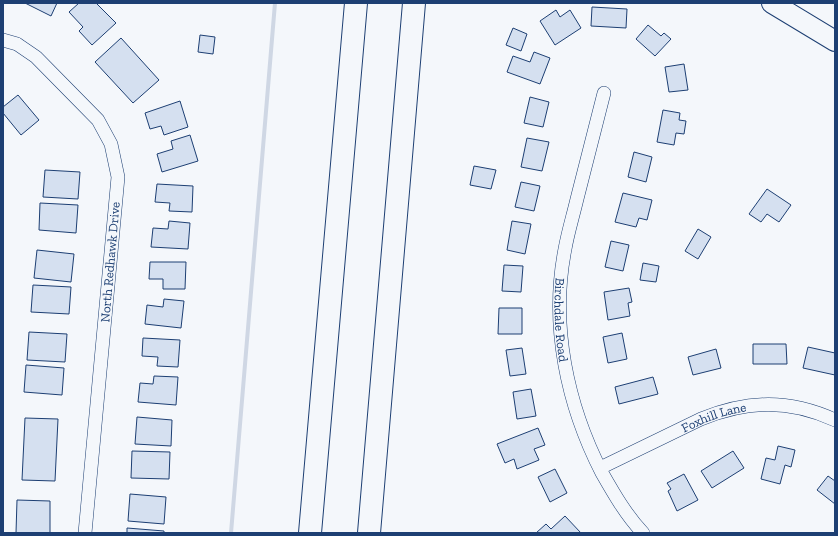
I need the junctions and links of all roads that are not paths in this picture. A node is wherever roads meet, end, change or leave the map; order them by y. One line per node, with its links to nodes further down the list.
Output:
1 (356, 3): 11 (highway)
2 (414, 3): 12 (highway)
3 (772, 3): 5 (main road)
4 (3, 40): 10 (street, North Redhawk Drive)
5 (835, 41)
6 (604, 93): 8 (street, Birchdale Road)
7 (835, 420): 8 (street, Foxhill Lane)
8 (600, 468): 9 (street, Birchdale Road)
9 (641, 532)
10 (85, 533)
11 (310, 533)
12 (369, 533)

